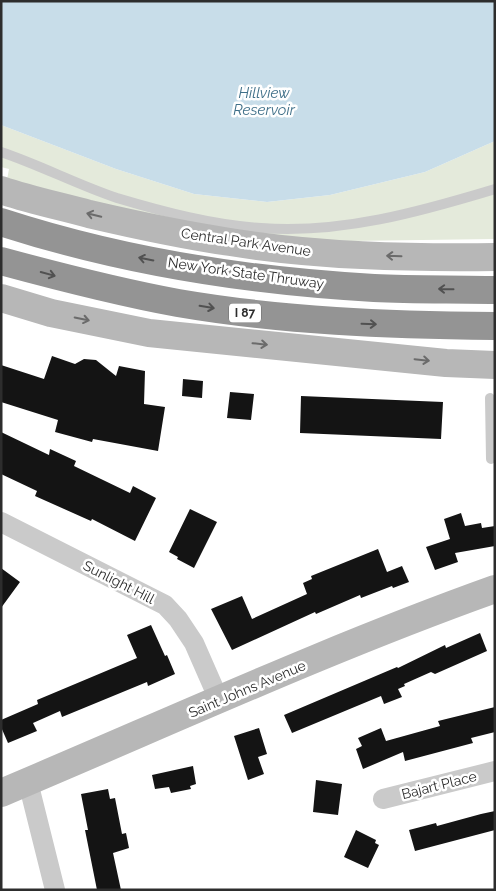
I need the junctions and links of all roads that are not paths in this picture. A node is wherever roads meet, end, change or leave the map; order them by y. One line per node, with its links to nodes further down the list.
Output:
1 (1, 152): 2 (lane)
2 (495, 189)
3 (1, 190): 5 (main road, Central Park Avenue, one-way to 3)
4 (1, 222): 7 (highway, New York State Thruway, one-way to 4)
5 (495, 257)
6 (1, 261): 9 (highway, I 87, one-way to 9)
7 (495, 290)
8 (1, 298): 10 (main road, one-way to 10)
9 (495, 326)
10 (495, 365)
11 (490, 398): 12 (lane)
12 (493, 433): 13 (lane)
13 (491, 459)
14 (1, 522): 16 (street, Sunlight Hill)
15 (495, 589): 16 (main road, Saint Johns Avenue)
16 (219, 700): 18 (main road, Saint Johns Avenue)
17 (495, 772): 20 (street, Bajart Place)
18 (28, 782): 19 (main road, Saint Johns Avenue); 21 (street)
19 (1, 793)
20 (383, 799)
21 (55, 890)

